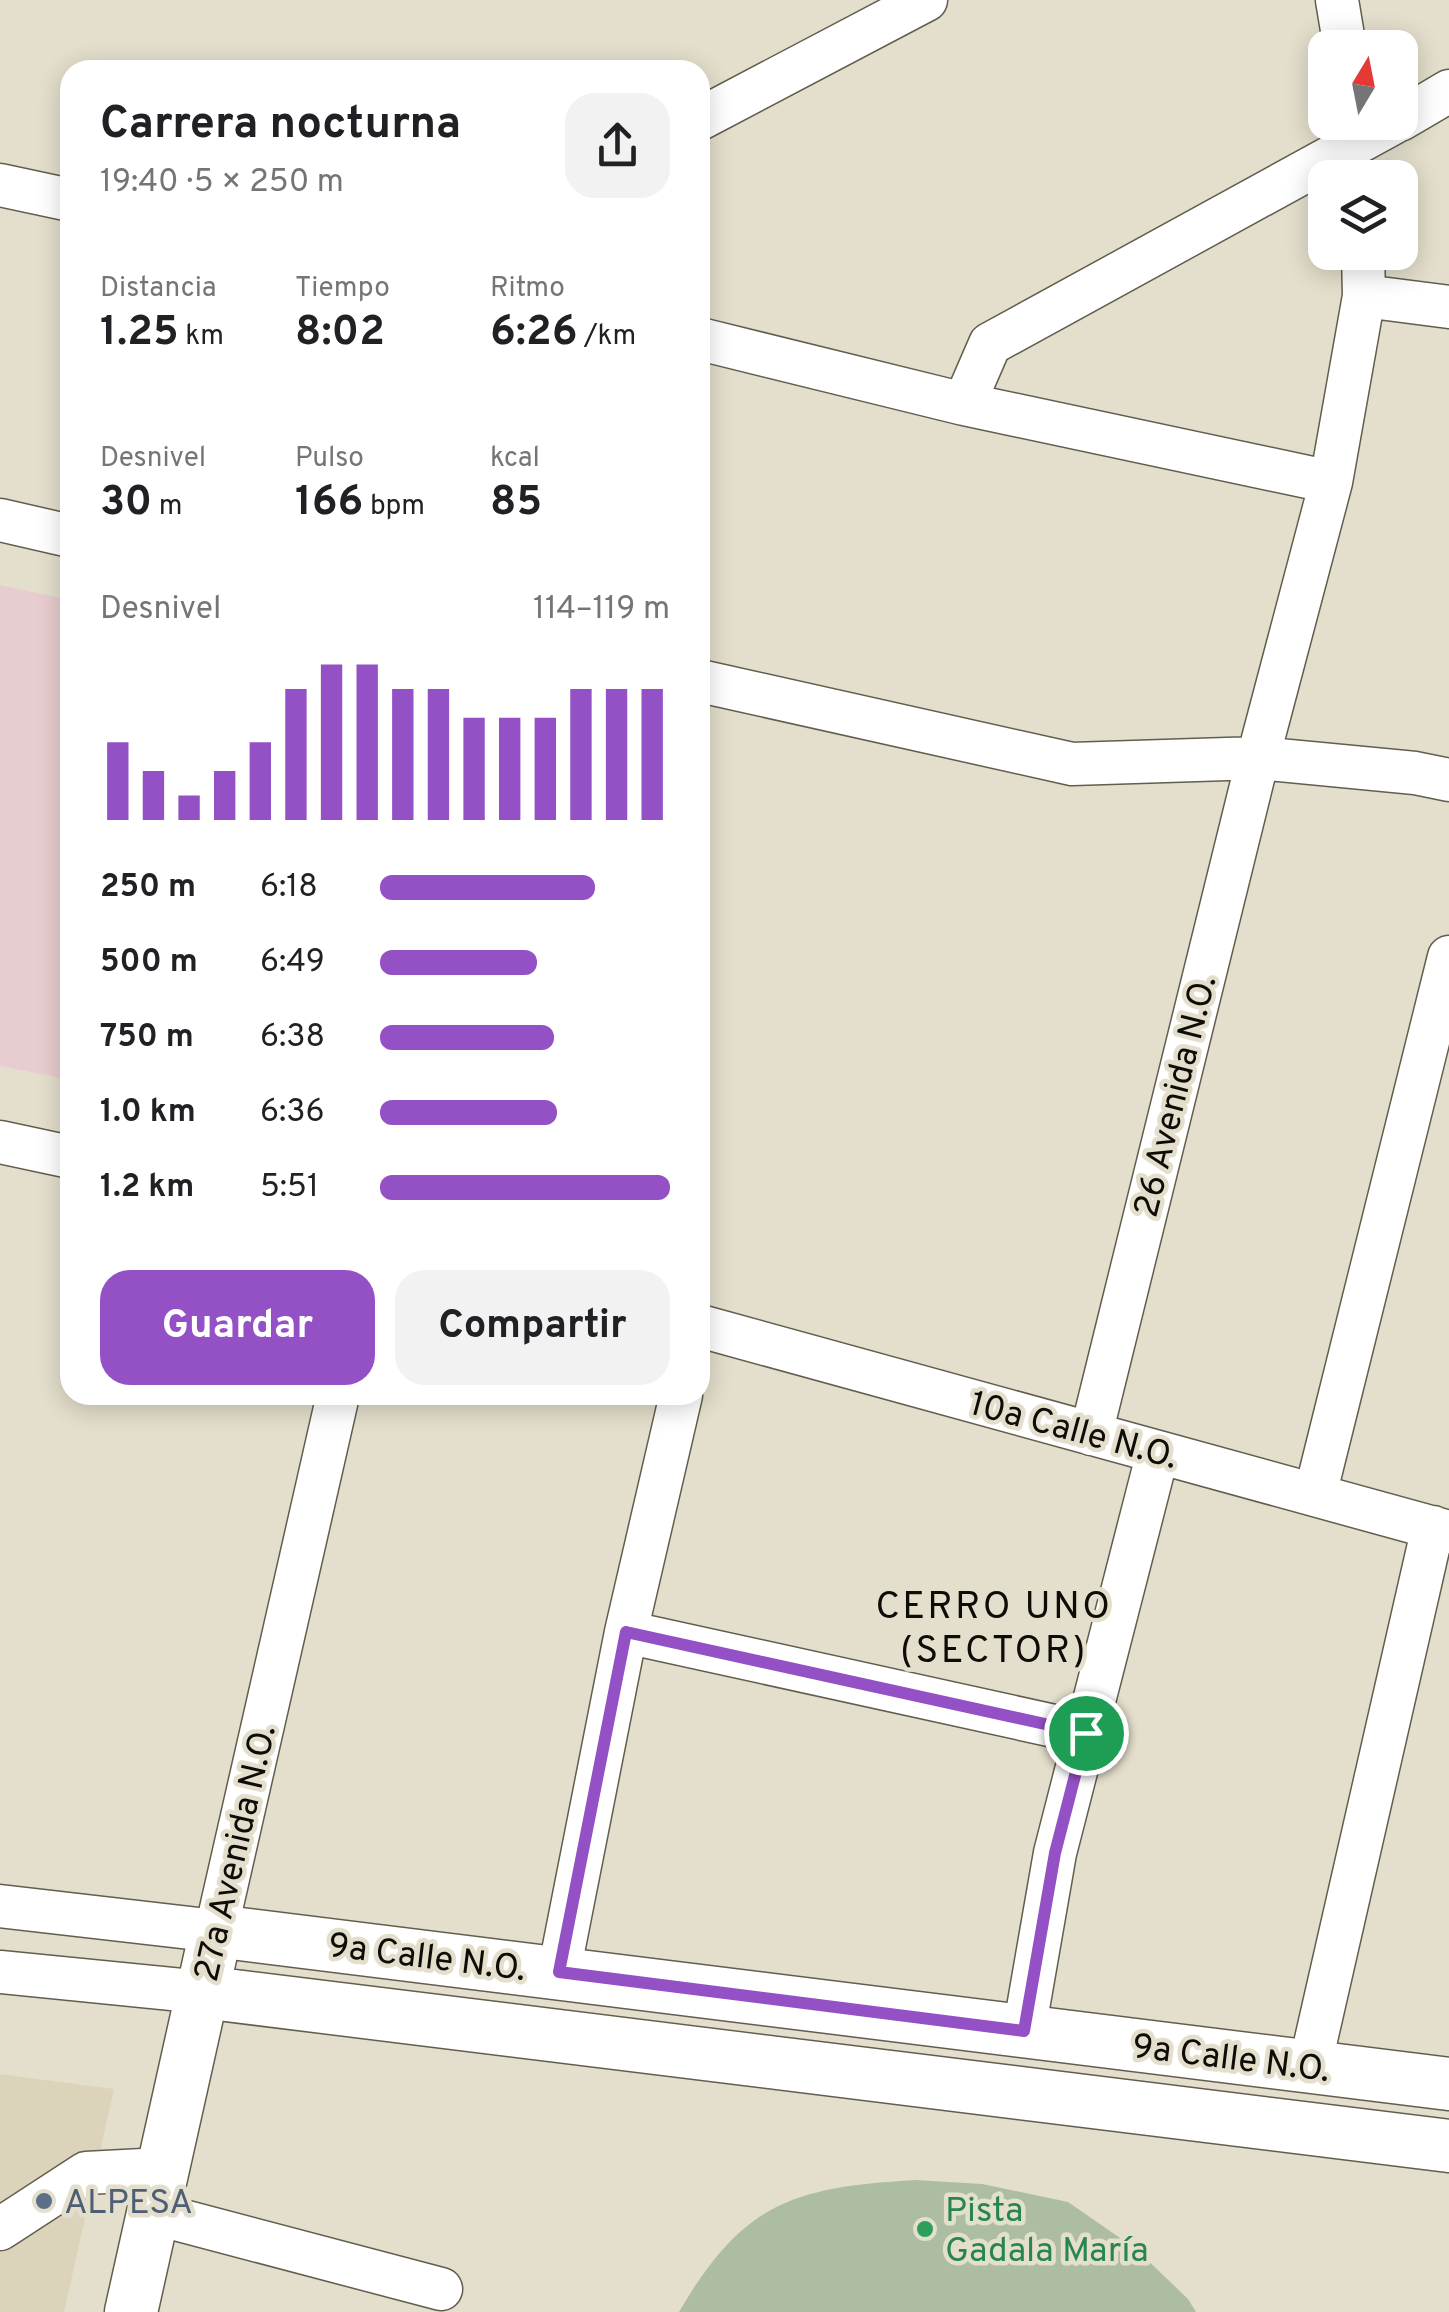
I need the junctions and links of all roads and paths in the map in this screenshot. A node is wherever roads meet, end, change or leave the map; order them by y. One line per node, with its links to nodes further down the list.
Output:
1 (926, 0): 6 (street)
2 (1337, 0): 3 (street)
3 (1342, 30)
4 (1449, 91): 5 (street)
5 (1418, 110)
6 (710, 114)
7 (1369, 140): 14 (street)
8 (0, 185): 9 (street)
9 (60, 198)
10 (1363, 270): 11 (street, 26 Avenida N.O.)
11 (1364, 296): 12 (street); 15 (street, 26 Avenida N.O.)
12 (1449, 308)
13 (710, 341): 14 (street)
14 (964, 404): 15 (street)
15 (1331, 482): 19 (street, 26 Avenida N.O.)
16 (0, 520): 17 (street)
17 (60, 534)
18 (710, 684): 19 (street)
19 (1258, 758): 20 (street); 27 (street, 26 Avenida N.O.)
20 (1449, 780)
21 (1449, 957): 29 (street)
22 (0, 1142): 23 (street)
23 (60, 1154)
24 (710, 1329): 27 (street, 10a Calle N.O.)
25 (336, 1405): 34 (street, 27a Avenida N.O.)
26 (679, 1405): 31 (street)
27 (1091, 1434): 28 (street, 10a Calle N.O.)
28 (1158, 1452): 29 (street, 10a Calle N.O.); 32 (street)
29 (1314, 1495): 30 (street, 10a Calle N.O.)
30 (1441, 1530): 39 (street)
31 (626, 1632): 32 (street); 36 (street)
32 (1086, 1733): 38 (street)
33 (0, 1906): 34 (street, 9a Calle N.O.)
34 (216, 1931): 36 (street, 9a Calle N.O.); 37 (street, 27a Avenida N.O.)
35 (0, 1972): 37 (street, 9a Calle N.O.)
36 (559, 1972): 38 (street, 9a Calle N.O.)
37 (202, 1992): 41 (street, 9a Calle N.O.); 42 (street, 27a Avenida N.O.)
38 (1024, 2031): 39 (street, 9a Calle N.O.)
39 (1310, 2066): 40 (street, 9a Calle N.O.)
40 (1449, 2084)
41 (1449, 2146)
42 (158, 2191): 43 (street); 44 (street); 45 (street, 27a Avenida N.O.)
43 (0, 2229)
44 (441, 2289)
45 (131, 2312)

